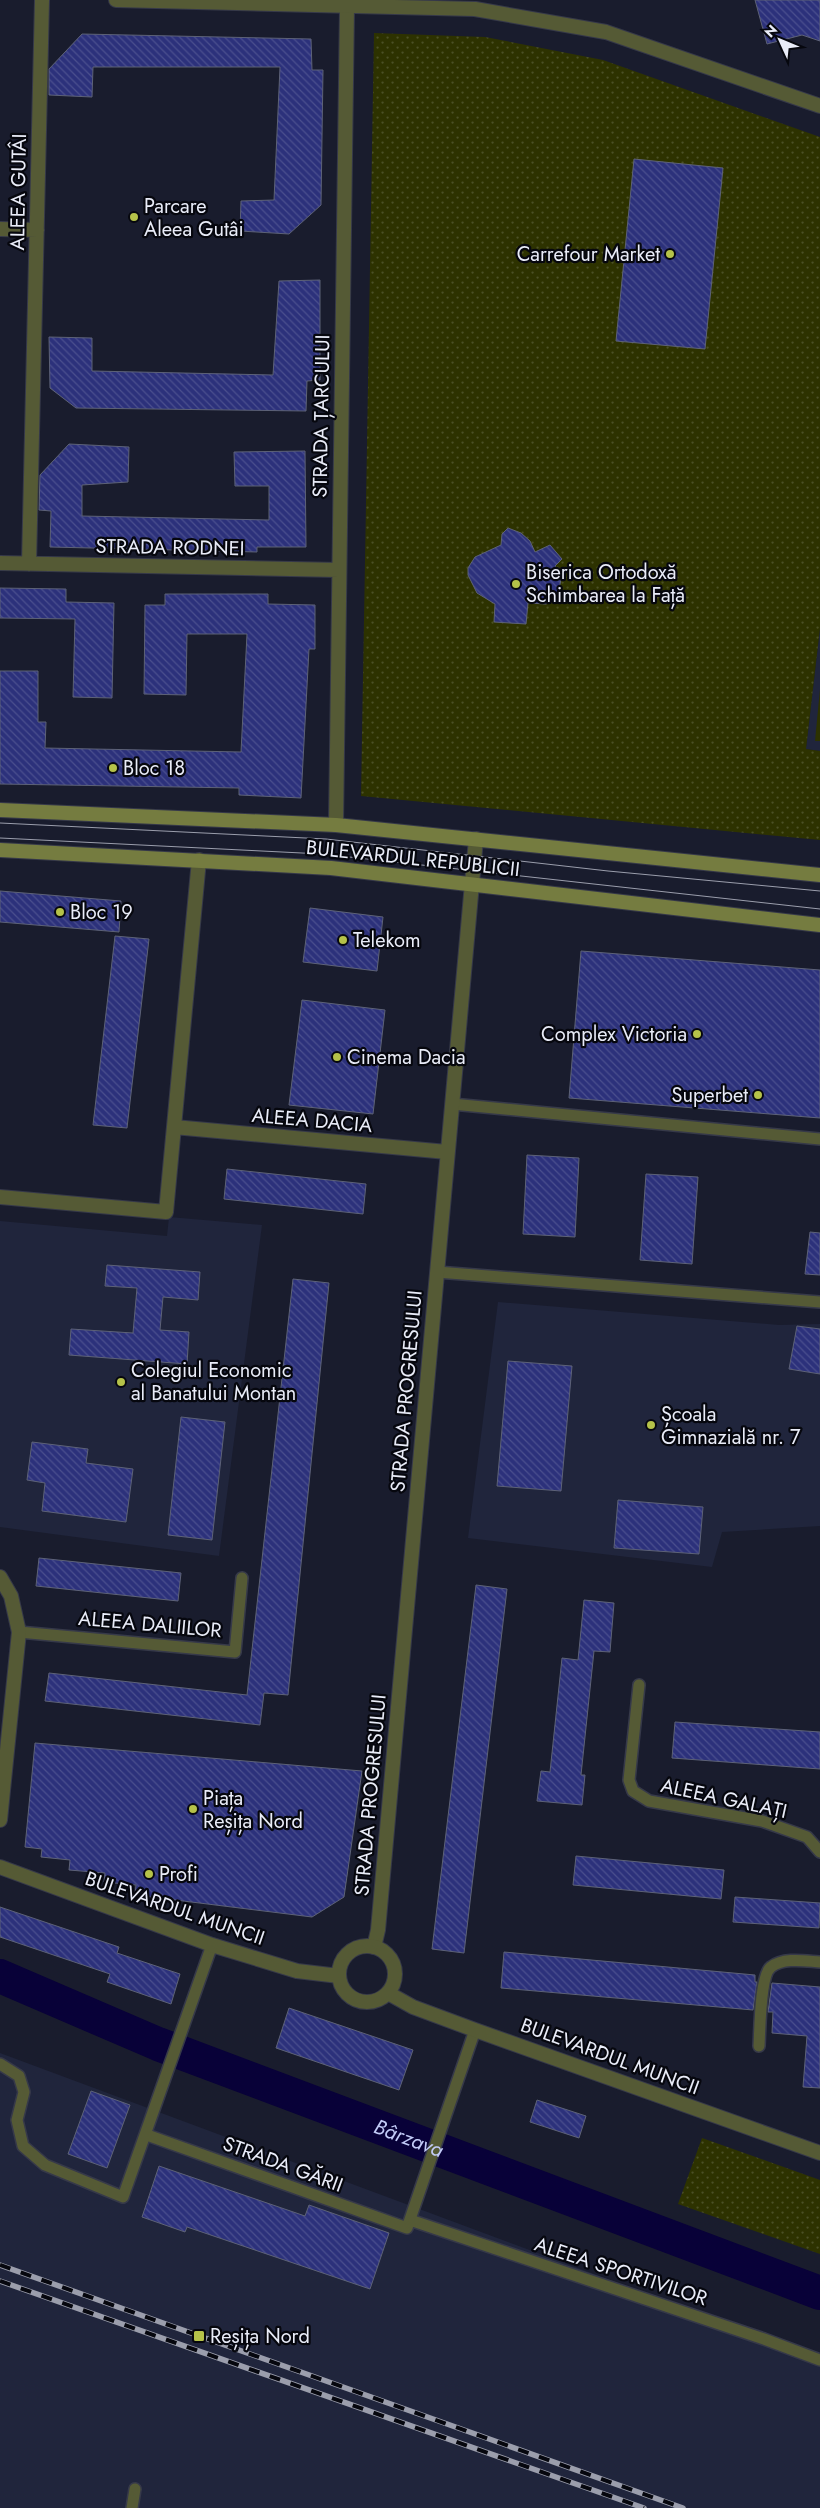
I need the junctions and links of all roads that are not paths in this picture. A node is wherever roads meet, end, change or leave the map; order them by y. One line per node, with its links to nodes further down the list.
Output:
1 (42, 0): 6 (street, ALEEA GUTÂI)
2 (116, 0): 3 (street)
3 (347, 6): 4 (street); 9 (street, STRADA ȚARCULUI)
4 (820, 106)
5 (0, 229): 6 (street)
6 (37, 230): 8 (street, ALEEA GUTÂI)
7 (0, 563): 8 (street, STRADA RODNEI)
8 (29, 564): 9 (street, STRADA RODNEI)
9 (339, 570): 11 (street, STRADA ȚARCULUI)
10 (0, 810): 11 (main road, BULEVARDUL REPUBLICII)
11 (336, 825): 12 (main road, BULEVARDUL REPUBLICII)
12 (476, 839): 15 (main road, BULEVARDUL REPUBLICII); 16 (street, STRADA PROGRESULUI)
13 (0, 850): 14 (main road, BULEVARDUL REPUBLICII)
14 (199, 860): 16 (main road, BULEVARDUL REPUBLICII); 19 (street)
15 (820, 875)
16 (472, 884): 17 (main road, BULEVARDUL REPUBLICII); 18 (street, STRADA PROGRESULUI)
17 (820, 925)
18 (452, 1104): 20 (lane); 21 (street, STRADA PROGRESULUI)
19 (174, 1128): 21 (street, ALEEA DACIA); 22 (street)
20 (820, 1139)
21 (447, 1152): 23 (street, STRADA PROGRESULUI)
22 (0, 1197)
23 (436, 1272): 24 (lane); 33 (street, STRADA PROGRESULUI)
24 (820, 1302)
25 (0, 1577): 27 (street)
26 (242, 1578): 27 (lane, ALEEA DALIILOR)
27 (19, 1632): 29 (street)
28 (639, 1685): 30 (lane, ALEEA GALAȚI)
29 (0, 1820)
30 (820, 1852)
31 (0, 1867): 32 (street, BULEVARDUL MUNCII)
32 (212, 1945): 35 (street, BULEVARDUL MUNCII); 40 (lane)
33 (374, 1947): 35 (street); 36 (street)
34 (820, 1962): 38 (lane)
35 (339, 1976): 36 (street)
36 (388, 1993): 37 (street, BULEVARDUL MUNCII)
37 (475, 2030): 41 (street, BULEVARDUL MUNCII); 42 (lane)
38 (759, 2046)
39 (0, 2064): 40 (lane)
40 (147, 2135): 42 (lane, STRADA GĂRII)
41 (820, 2153)
42 (409, 2224): 43 (lane, ALEEA SPORTIVILOR)
43 (820, 2360)
44 (135, 2489): 45 (lane)
45 (132, 2508)

